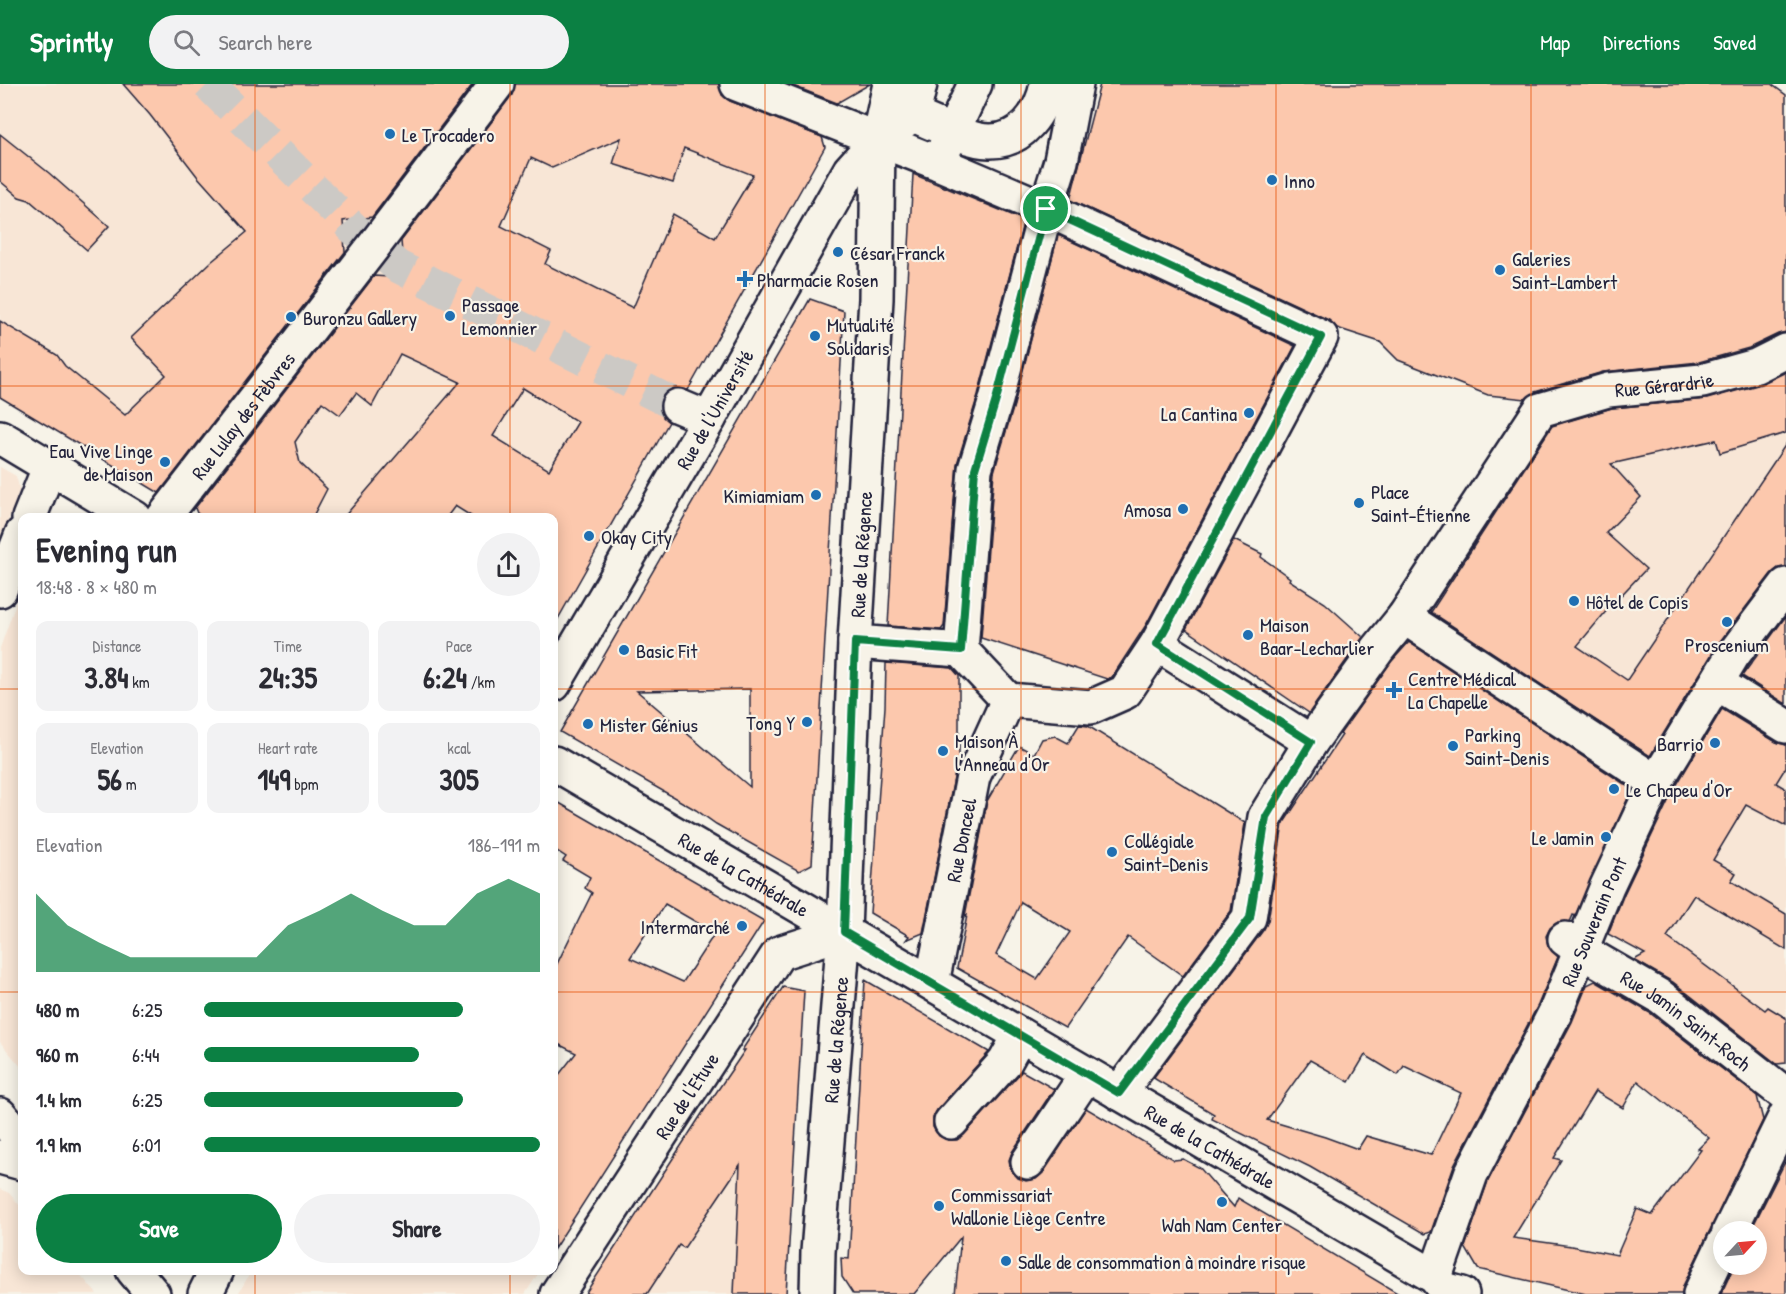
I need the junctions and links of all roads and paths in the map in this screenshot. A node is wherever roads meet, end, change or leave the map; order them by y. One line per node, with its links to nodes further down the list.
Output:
1 (497, 84): 19 (street, Rue Lulay des Fèbvres)
2 (737, 84): 9 (street)
3 (890, 84): 9 (street, Rue de la Régence)
4 (975, 84): 8 (street)
5 (1047, 84): 8 (street)
6 (1076, 84): 11 (street)
7 (916, 99): 8 (street); 9 (street, Rue de l'Université)
8 (952, 131): 10 (street)
9 (878, 139): 10 (street); 14 (street, Rue de l'Université); 24 (street, Rue de la Régence)
10 (938, 163): 11 (street)
11 (1046, 209): 25 (street); 26 (street)
12 (1786, 351): 23 (street, Rue Gérardrie)
13 (678, 406): 14 (street)
14 (709, 419): 27 (street, Rue de l'Université)
15 (0, 437): 16 (street)
16 (49, 468): 17 (street); 18 (street)
17 (32, 509)
18 (126, 513)
19 (167, 513)
20 (18, 543): 21 (street)
21 (1, 583)
22 (1786, 585): 28 (street, Rue Souverain Pont)
23 (1404, 617): 31 (street); 33 (street)
24 (855, 642): 26 (street); 34 (street, Rue de la Régence)
25 (1157, 644): 29 (street); 31 (street)
26 (961, 650): 29 (street)
27 (558, 677)
28 (1717, 683): 30 (street); 33 (street, Rue Souverain Pont)
29 (1008, 700): 36 (street, Rue Donceel)
30 (1786, 726)
31 (1311, 742): 39 (street)
32 (558, 765): 34 (street, Rue de la Cathédrale)
33 (1656, 782): 35 (street, Rue Souverain Pont)
34 (844, 932): 36 (street, Rue de la Cathédrale); 55 (street, Rue de l'Etuve); 56 (street, Rue de la Régence)
35 (1573, 944): 40 (street, Rue Jamin Saint-Roch); 52 (street, Rue Souverain Pont)
36 (932, 983): 37 (street, Rue de la Cathédrale)
37 (1020, 1035): 38 (street, Rue de la Cathédrale); 43 (street)
38 (1087, 1074): 39 (street, Rue de la Cathédrale); 47 (street)
39 (1119, 1093): 52 (street, Rue de la Cathédrale)
40 (1786, 1095)
41 (0, 1115): 44 (street)
42 (1786, 1115): 48 (street)
43 (951, 1122)
44 (18, 1136)
45 (0, 1157): 46 (street)
46 (18, 1161)
47 (1028, 1162)
48 (1734, 1221)
49 (1713, 1266): 57 (street)
50 (137, 1275): 53 (street)
51 (214, 1275): 54 (street)
52 (1445, 1289)
53 (153, 1294)
54 (205, 1294)
55 (556, 1294)
56 (817, 1294)
57 (1700, 1294)

